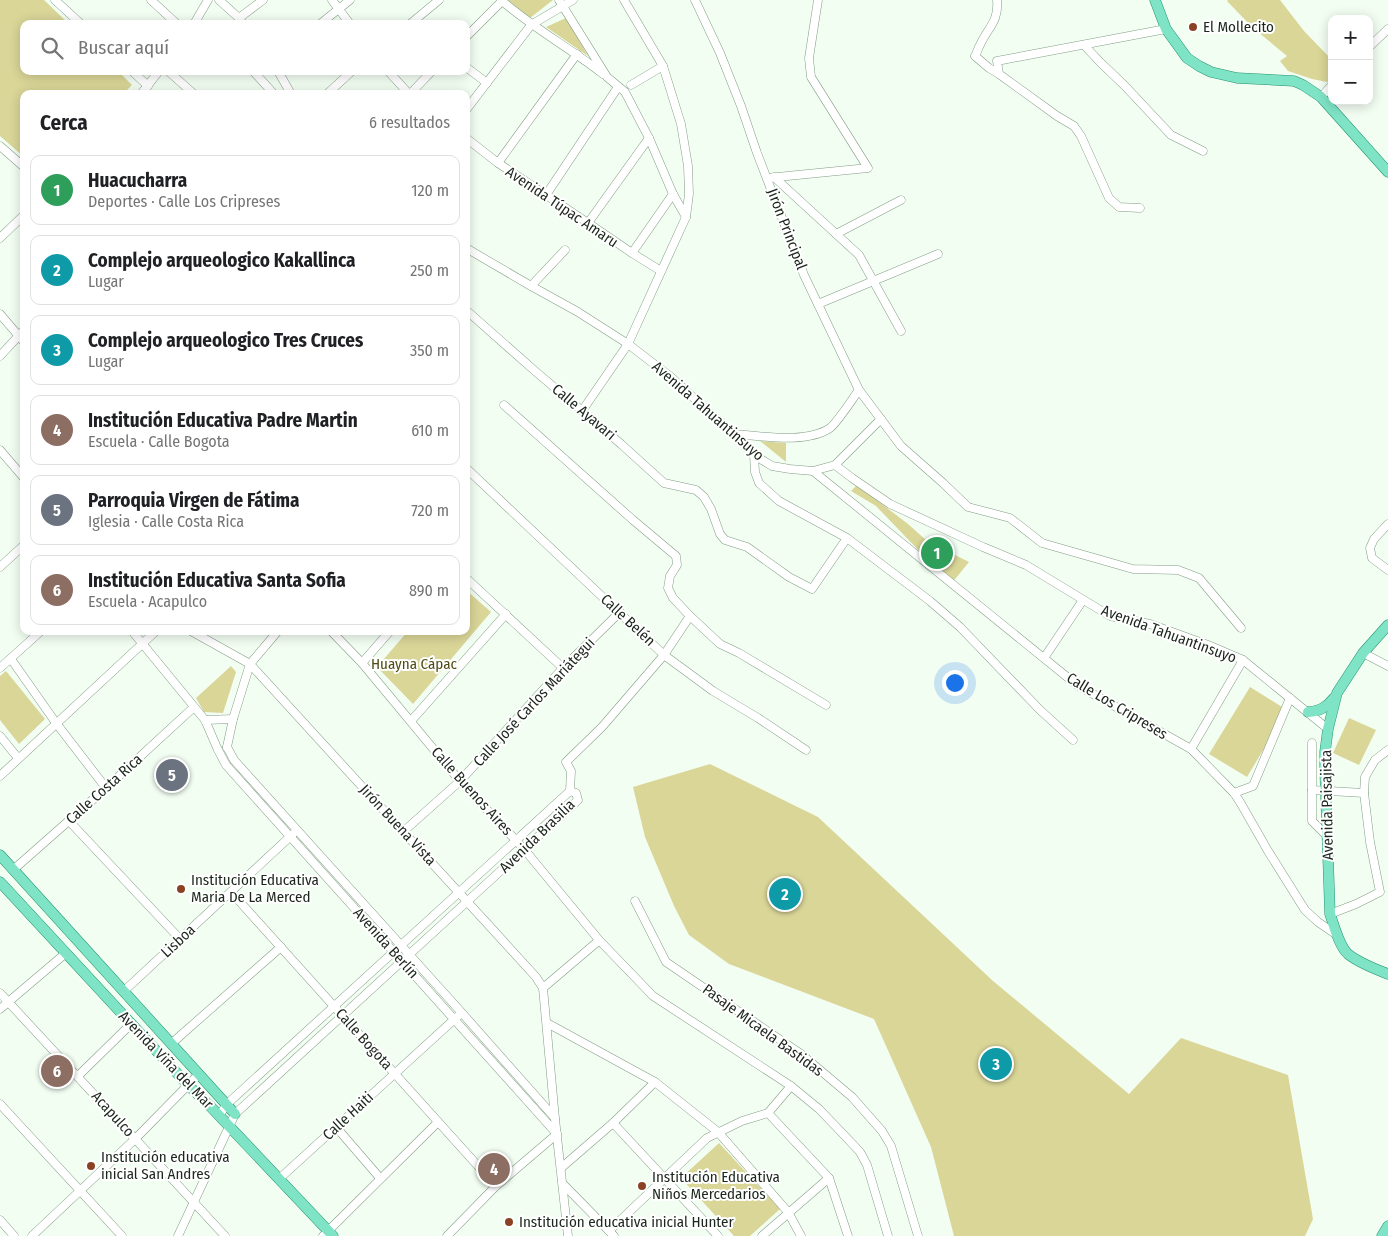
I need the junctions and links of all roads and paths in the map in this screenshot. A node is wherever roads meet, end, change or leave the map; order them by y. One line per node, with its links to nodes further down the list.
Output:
1 (55, 0): 18 (street)
2 (151, 0): 19 (street)
3 (208, 0): 20 (street)
4 (219, 0): 21 (street)
5 (263, 0): 22 (street)
6 (332, 0): 17 (street)
7 (350, 0): 17 (street)
8 (439, 0): 25 (street)
9 (502, 0): 26 (street); 29 (street)
10 (573, 0): 16 (street)
11 (624, 0): 33 (street)
12 (695, 0): 66 (street, Jirón Principal)
13 (818, 0): 66 (street)
14 (997, 0): 35 (street)
15 (1155, 0): 27 (main road)
16 (561, 3): 26 (street); 44 (street)
17 (339, 9): 23 (street); 24 (street)
18 (77, 20)
19 (173, 20)
20 (199, 20)
21 (240, 20)
22 (242, 20)
23 (325, 20)
24 (347, 20)
25 (416, 20)
26 (531, 25): 32 (street); 45 (street)
27 (1166, 29): 31 (street); 57 (main road)
28 (1388, 29): 30 (street)
29 (470, 33)
30 (1373, 43)
31 (1084, 45): 35 (street); 62 (street)
32 (577, 54): 44 (street); 63 (street)
33 (663, 66): 46 (street); 71 (street)
34 (470, 71): 45 (street)
35 (999, 74): 70 (street)
36 (136, 75): 47 (street)
37 (156, 75): 47 (street)
38 (173, 75): 51 (street)
39 (257, 75): 52 (street)
40 (280, 75): 53 (street)
41 (348, 75): 54 (street)
42 (392, 75): 55 (street)
43 (428, 75): 56 (street)
44 (607, 77): 48 (street)
45 (487, 83): 58 (street)
46 (630, 85)
47 (148, 86): 50 (street)
48 (618, 87): 59 (street); 68 (street)
49 (1328, 89): 57 (street)
50 (144, 90)
51 (189, 90)
52 (270, 90)
53 (289, 90)
54 (331, 90)
55 (405, 90)
56 (413, 90)
57 (1321, 97): 65 (main road)
58 (470, 105)
59 (649, 138): 67 (street); 73 (street)
60 (470, 141): 63 (street, Avenida Túpac Amaru)
61 (0, 147): 64 (street)
62 (1203, 151)
63 (498, 163): 68 (street, Avenida Túpac Amaru)
64 (20, 164)
65 (1388, 172)
66 (771, 177): 74 (street); 83 (street, Jirón Principal)
67 (673, 194): 71 (street); 78 (street)
68 (546, 195): 73 (street, Avenida Túpac Amaru)
69 (901, 200): 74 (street)
70 (1140, 208)
71 (686, 217): 80 (street)
72 (20, 220): 75 (street)
73 (588, 222): 78 (street, Avenida Túpac Amaru)
74 (836, 234): 81 (street)
75 (0, 238)
76 (470, 250): 82 (street, Avenida Tahuantinsuyo)
77 (565, 250): 82 (street)
78 (632, 253): 80 (street, Avenida Túpac Amaru)
79 (938, 254): 81 (street)
80 (661, 271): 89 (street)
81 (874, 281): 83 (street); 86 (street)
82 (531, 286): 89 (street, Avenida Tahuantinsuyo)
83 (818, 304): 91 (street, Jirón Principal)
84 (0, 314): 87 (street)
85 (470, 314): 93 (street, Calle Ayavari)
86 (901, 331)
87 (20, 334)
88 (20, 338): 90 (street)
89 (628, 344): 93 (street); 95 (street, Avenida Tahuantinsuyo)
90 (0, 356)
91 (859, 390): 94 (street, Jirón Principal); 95 (street)
92 (504, 405): 111 (street)
93 (582, 411): 103 (street, Calle Ayavari)
94 (881, 419): 98 (street); 113 (street, Jirón Principal)
95 (734, 434): 97 (street, Avenida Tahuantinsuyo)
96 (0, 450): 101 (street)
97 (754, 455): 99 (street, Avenida Tahuantinsuyo); 103 (street)
98 (835, 465): 99 (street, Avenida Tahuantinsuyo); 108 (street, Avenida Tahuantinsuyo)
99 (813, 471): 124 (street, Calle Los Cripreses)
100 (470, 472): 109 (street, Calle Belén)
101 (20, 473)
102 (1388, 524): 106 (street)
103 (847, 538): 143 (street)
104 (20, 547): 105 (street)
105 (1, 564)
106 (1388, 570)
107 (470, 582): 110 (street)
108 (1083, 600): 124 (street); 126 (street, Avenida Tahuantinsuyo)
109 (620, 612): 123 (street, Calle Belén); 131 (street, Calle José Carlos Mariátegui)
110 (506, 614): 131 (street); 139 (street)
111 (690, 616): 123 (street); 134 (street)
112 (1388, 625): 122 (main road, Avenida Paisajista)
113 (1241, 628)
114 (37, 635): 125 (street)
115 (135, 635): 121 (street, Avenida Berlín)
116 (152, 635): 121 (street)
117 (198, 635): 128 (street, Jirón Buena Vista)
118 (275, 635): 128 (street)
119 (335, 635): 127 (street, Calle Buenos Aires)
120 (386, 635): 127 (street)
121 (142, 644): 135 (street, Avenida Berlín); 140 (street)
122 (1363, 653): 129 (street); 132 (main road, Avenida Paisajista)
123 (664, 655): 148 (street, Calle Belén); 154 (street)
124 (1044, 658): 146 (street, Calle Los Cripreses)
125 (11, 659): 130 (street); 140 (street)
126 (1243, 660): 133 (street, Avenida Tahuantinsuyo); 146 (street)
127 (362, 663): 139 (street, Calle Buenos Aires)
128 (250, 664): 138 (street); 161 (street, Jirón Buena Vista)
129 (1388, 666)
130 (0, 668)
131 (563, 668): 152 (street, Calle José Carlos Mariátegui)
132 (1337, 693): 136 (main road); 141 (main road, Avenida Paisajista)
133 (1290, 698): 136 (street, Avenida Tahuantinsuyo); 158 (street)
134 (826, 705)
135 (194, 707): 137 (street, Avenida Berlín); 153 (street, Calle Costa Rica)
136 (1308, 712): 141 (street, Avenida Tahuantinsuyo)
137 (205, 720): 138 (street); 147 (street, Avenida Berlín)
138 (233, 720): 145 (street)
139 (410, 720): 152 (street, Calle Buenos Aires)
140 (56, 724): 150 (street); 153 (street)
141 (1328, 729): 156 (main road, Avenida Paisajista)
142 (0, 736): 150 (street)
143 (1073, 740)
144 (1312, 743): 155 (street)
145 (228, 747): 147 (street); 160 (street, Avenida Berlín)
146 (1192, 749): 158 (street, Calle Los Cripreses)
147 (218, 750): 163 (street, Avenida Berlín)
148 (806, 750)
149 (1388, 750): 157 (street)
150 (18, 758): 151 (street)
151 (0, 776)
152 (460, 781): 161 (street, Calle José Carlos Mariátegui); 164 (street, Calle Buenos Aires)
153 (106, 788): 159 (street, Calle Costa Rica)
154 (570, 790): 164 (street, Avenida Brasilia); 165 (street, Avenida Brasilia)
155 (1312, 790): 156 (street); 162 (street)
156 (1326, 790): 157 (street); 162 (main road, Avenida Paisajista)
157 (1364, 793): 173 (street)
158 (1234, 794): 174 (street, Calle Los Cripreses)
159 (69, 820): 167 (street, Calle Costa Rica); 175 (street)
160 (297, 830): 163 (street, Lisboa); 177 (street, Avenida Berlín)
161 (404, 831): 170 (street, Jirón Buena Vista)
162 (1328, 836): 173 (main road, Avenida Paisajista)
163 (291, 837): 169 (street, Lisboa); 179 (street, Avenida Berlín)
164 (516, 840): 165 (street, Calle Buenos Aires); 170 (street, Avenida Brasilia)
165 (524, 849): 171 (street, Avenida Brasilia); 201 (street, Calle Buenos Aires)
166 (0, 855): 167 (main road, Avenida Viña del Mar)
167 (14, 870): 185 (main road, Avenida Viña del Mar)
168 (0, 882): 180 (main road, Avenida Viña del Mar)
169 (231, 892): 175 (street, Lisboa); 178 (street, Calle Bogota)
170 (459, 892): 171 (street, Jirón Buena Vista); 177 (street, Avenida Brasilia)
171 (468, 901): 181 (street, Avenida Brasilia); 184 (street, Jirón Buena Vista)
172 (635, 901): 241 (street, Pasaje Micaela Bastidas)
173 (1330, 914): 174 (main road, Avenida Paisajista)
174 (1337, 935): 183 (main road, Avenida Paisajista)
175 (180, 939): 185 (street, Lisboa)
176 (596, 943): 184 (street)
177 (401, 945): 179 (street, Avenida Brasilia); 181 (street, Avenida Berlín)
178 (281, 947): 188 (street, Calle Bogota); 195 (street)
179 (394, 951): 182 (street, Avenida Berlín); 188 (street, Avenida Brasilia)
180 (66, 953): 187 (street); 194 (main road, Avenida Viña del Mar)
181 (409, 954): 182 (street, Avenida Brasilia); 190 (street, Avenida Berlín)
182 (402, 960): 191 (street, Avenida Brasilia); 192 (street, Avenida Berlín)
183 (1388, 974)
184 (543, 988): 193 (street)
185 (124, 991): 195 (main road, Avenida Viña del Mar)
186 (0, 994): 187 (street, Acapulco)
187 (8, 1002): 189 (street); 198 (street, Acapulco)
188 (334, 1006): 191 (street, Calle Bogota); 203 (street, Avenida Brasilia)
189 (0, 1009)
190 (462, 1012): 192 (street, Calle Haiti); 207 (street, Avenida Berlín)
191 (342, 1016): 196 (street, Calle Bogota); 204 (street, Avenida Brasilia)
192 (455, 1019): 196 (street, Calle Haiti); 213 (street, Avenida Berlín)
193 (546, 1023): 199 (street); 207 (street)
194 (131, 1024): 198 (street); 200 (main road, Avenida Viña del Mar)
195 (172, 1043): 197 (main road, Avenida Viña del Mar)
196 (394, 1073): 208 (street, Calle Bogota); 211 (street, Calle Haiti)
197 (199, 1074): 200 (street); 203 (main road, Avenida Viña del Mar)
198 (78, 1076): 214 (street, Acapulco)
199 (655, 1082): 209 (street); 212 (street)
200 (188, 1085): 206 (main road, Avenida Viña del Mar); 214 (street)
201 (791, 1086): 205 (street); 240 (street, Calle Buenos Aires)
202 (0, 1104): 222 (street)
203 (227, 1104): 204 (main road, Avenida Viña del Mar); 206 (street, Avenida Brasilia)
204 (235, 1114): 210 (street, Avenida Brasilia)
205 (768, 1114): 212 (street); 218 (street)
206 (219, 1116): 210 (main road, Avenida Viña del Mar)
207 (555, 1119): 213 (street)
208 (438, 1122): 216 (street); 221 (street, Calle Bogota)
209 (613, 1123): 215 (street); 217 (street)
210 (229, 1127): 219 (main road, Avenida Viña del Mar); 223 (street, Avenida Brasilia)
211 (336, 1127): 216 (street); 219 (street, Calle Haiti)
212 (718, 1132): 217 (street); 224 (street)
213 (557, 1134): 215 (street); 221 (street)
214 (135, 1139): 222 (street); 223 (street, Acapulco)
215 (561, 1168): 220 (street)
216 (380, 1178): 227 (street)
217 (664, 1178): 228 (street); 236 (street)
218 (829, 1178): 224 (street); 239 (street)
219 (279, 1179): 227 (main road, Avenida Viña del Mar)
220 (562, 1184): 228 (street); 235 (street)
221 (496, 1186): 234 (street)
222 (80, 1191): 230 (street); 231 (street)
223 (194, 1201): 232 (street, Avenida Brasilia); 233 (street, Acapulco)
224 (788, 1212): 237 (street); 238 (street)
225 (0, 1220): 229 (street)
226 (1388, 1226): 242 (main road)
227 (328, 1234)
228 (612, 1234)
229 (14, 1236)
230 (32, 1236)
231 (122, 1236)
232 (178, 1236)
233 (225, 1236)
234 (447, 1236)
235 (568, 1236)
236 (718, 1236)
237 (762, 1236)
238 (801, 1236)
239 (848, 1236)
240 (888, 1236)
241 (918, 1236)
242 (1382, 1236)

